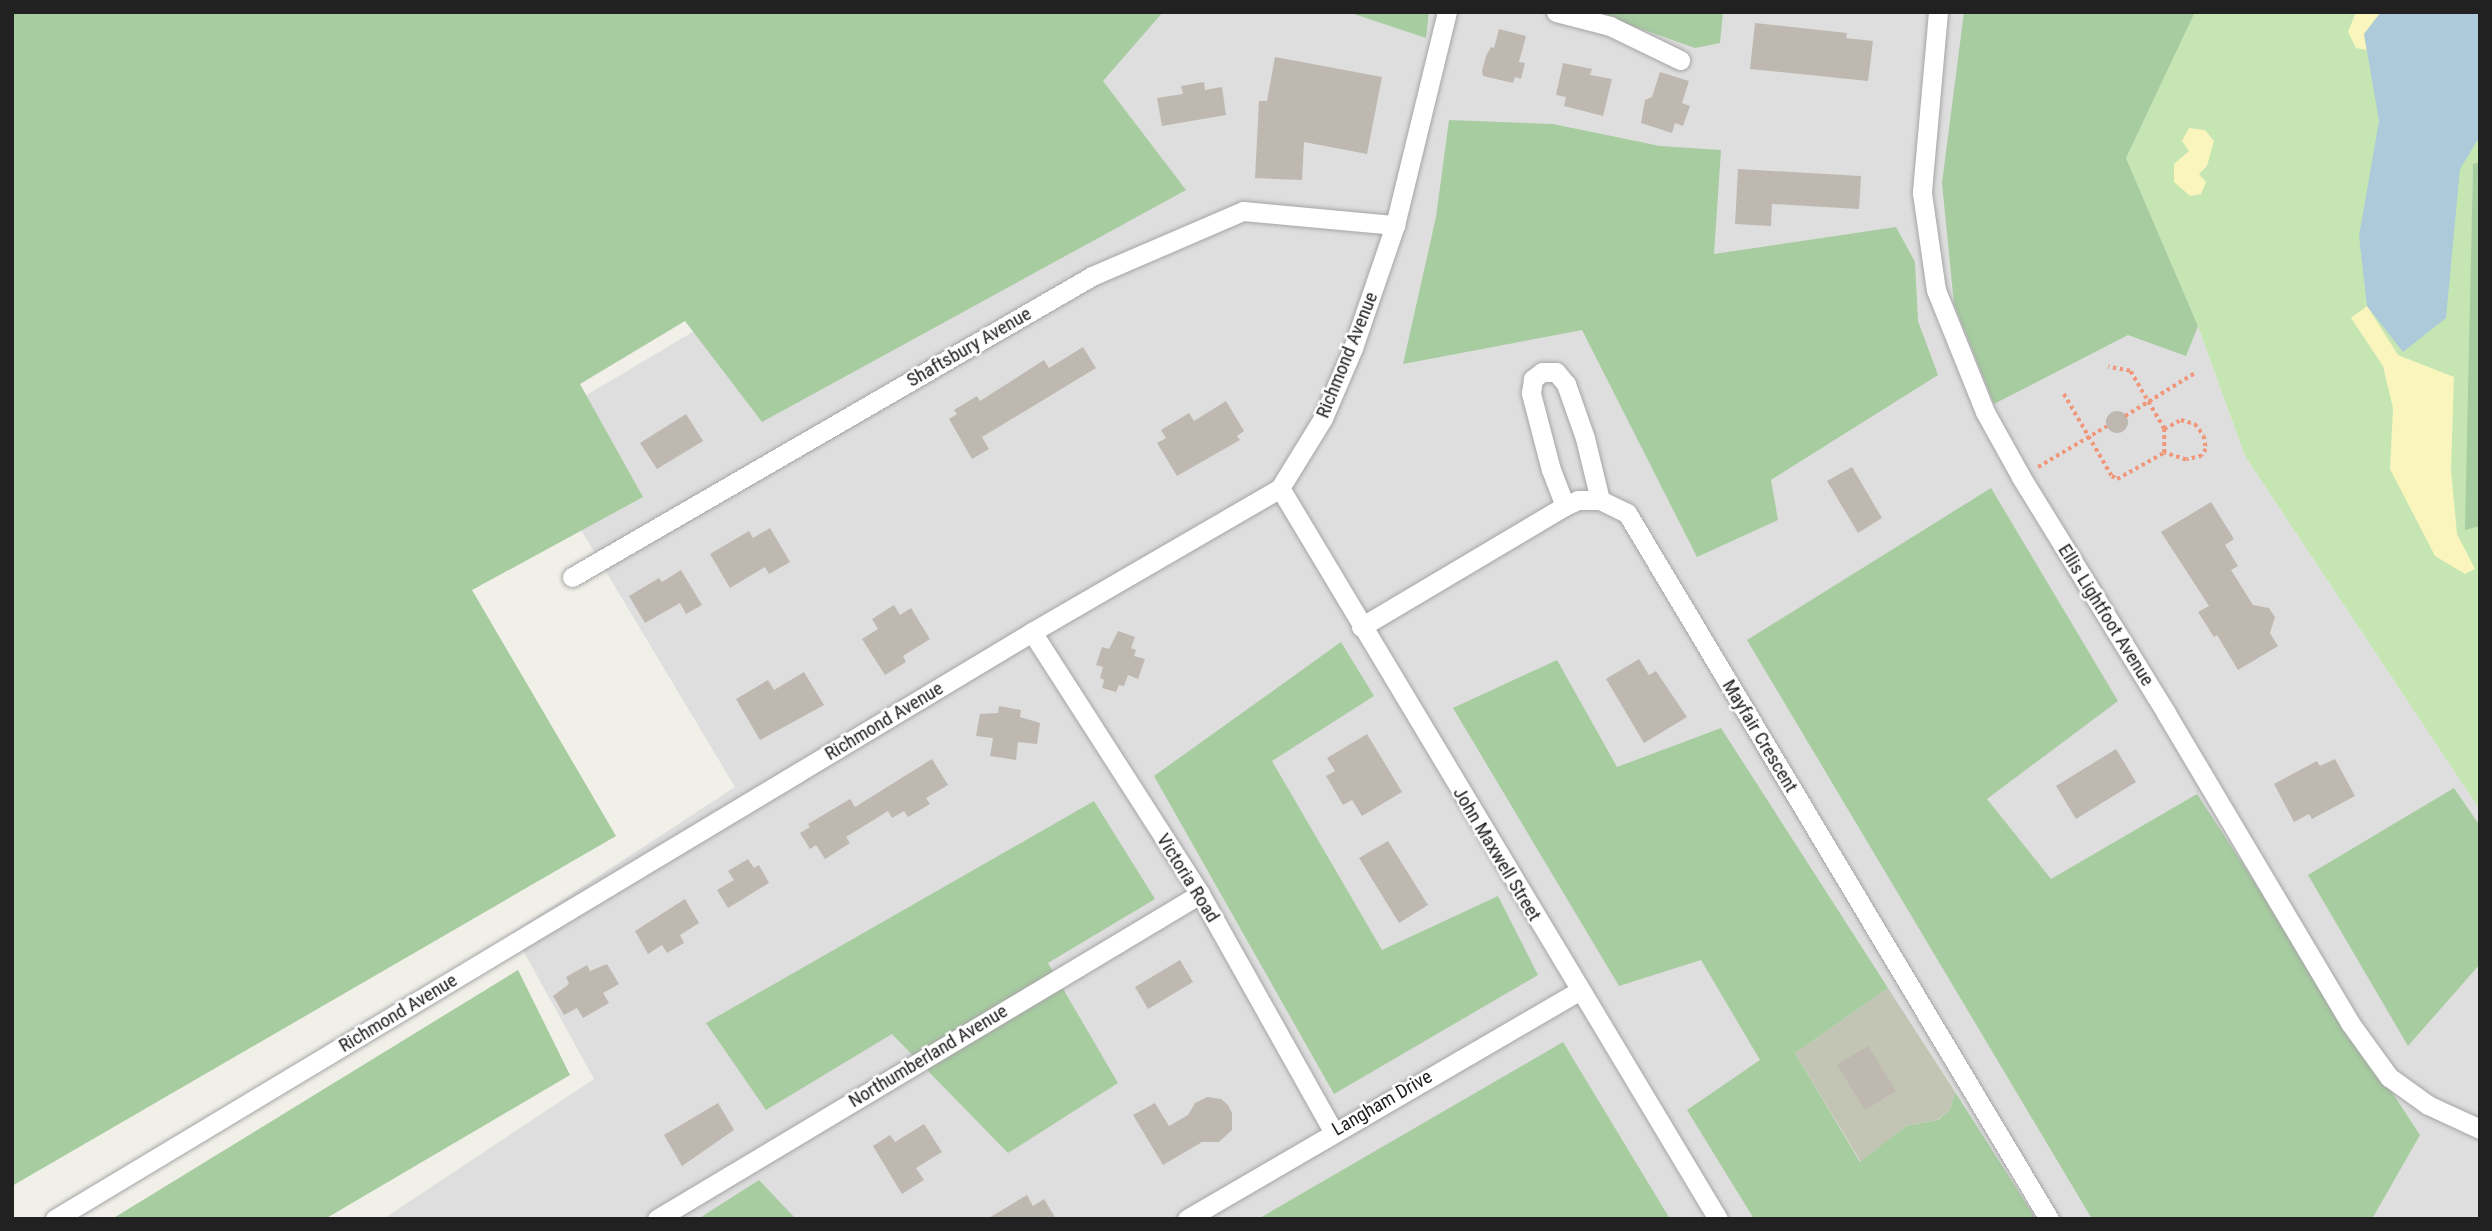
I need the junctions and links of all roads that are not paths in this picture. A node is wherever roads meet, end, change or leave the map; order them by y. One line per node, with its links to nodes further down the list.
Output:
1 (1447, 12): 5 (street, Richmond Avenue)
2 (1556, 12): 4 (street)
3 (1938, 12): 14 (street, Ellis Lightfoot Avenue)
4 (1680, 60)
5 (1395, 226): 6 (street, Richmond Avenue); 9 (street, Shaftsbury Avenue)
6 (1280, 488): 10 (street, John Maxwell Street); 11 (street, Richmond Avenue)
7 (1600, 500): 8 (street); 8 (street); 20 (street, Mayfair Crescent)
8 (1565, 506): 10 (street)
9 (572, 577)
10 (1361, 627): 13 (street, John Maxwell Street)
11 (1032, 632): 12 (street, Victoria Road); 16 (street, Richmond Avenue)
12 (1200, 894): 15 (street, Victoria Road); 17 (street, Northumberland Avenue)
13 (1579, 990): 15 (street, Langham Drive); 19 (street, John Maxwell Street)
14 (2480, 1129)
15 (1333, 1131): 18 (street, Langham Drive)
16 (55, 1219)
17 (657, 1219)
18 (1187, 1219)
19 (1718, 1219)
20 (2049, 1219)

